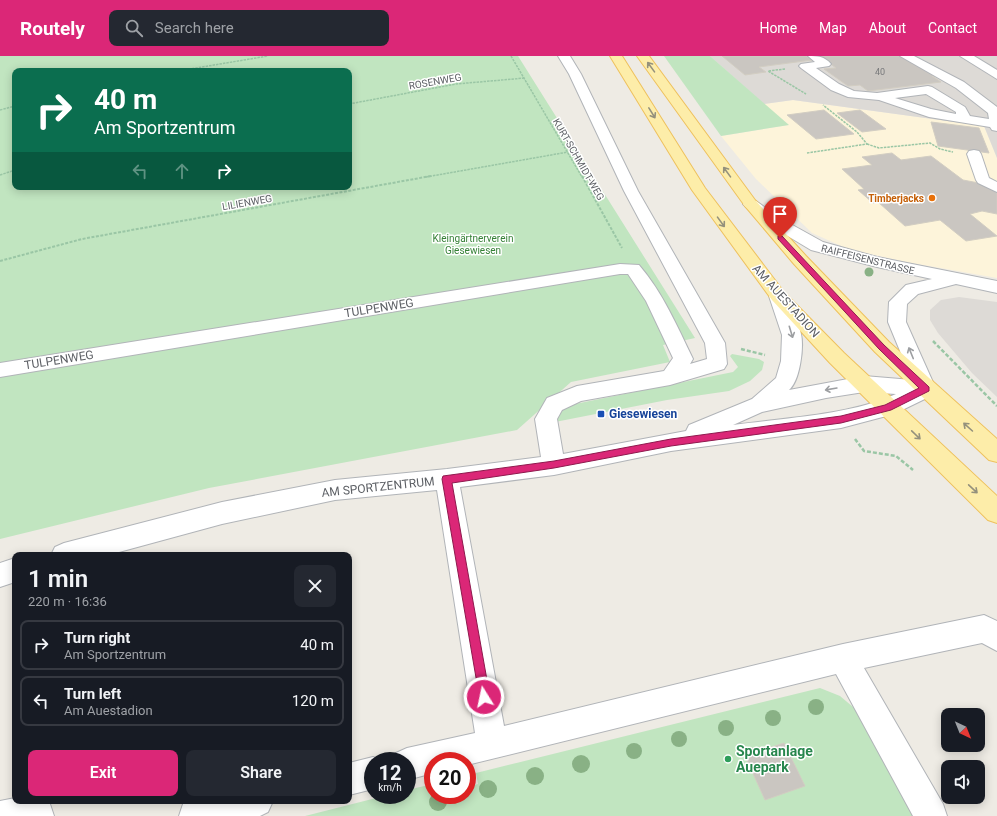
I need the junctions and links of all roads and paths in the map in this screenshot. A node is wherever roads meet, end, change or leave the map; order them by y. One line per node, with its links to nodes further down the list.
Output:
1 (268, 56): 10 (path)
2 (511, 56): 12 (path, KURT-SCHMIDT-WEG)
3 (564, 56): 36 (street)
4 (616, 56): 33 (main road, AM AUESTADION, one-way to 33)
5 (643, 56): 28 (main road, one-way to 5)
6 (814, 56): 9 (street)
7 (906, 56): 20 (street)
8 (966, 56): 11 (street)
9 (806, 66): 13 (path); 14 (street)
10 (196, 68)
11 (997, 74)
12 (525, 78): 16 (path, ROSENWEG); 22 (path, KURT-SCHMIDT-WEG)
13 (810, 96)
14 (877, 97): 19 (street); 19 (street)
15 (822, 102): 21 (path)
16 (352, 103)
17 (12, 107): 18 (path)
18 (0, 110)
19 (965, 119): 20 (street)
20 (997, 125)
21 (867, 144): 23 (path); 24 (path)
22 (568, 152): 29 (path, LILIENWEG); 30 (path, KURT-SCHMIDT-WEG)
23 (807, 153)
24 (974, 154): 27 (street)
25 (12, 171): 26 (path)
26 (0, 174)
27 (997, 188)
28 (750, 203): 31 (street, RAIFFEISENSTRASSE); 38 (main road)
29 (0, 261)
30 (633, 269): 35 (street, TULPENWEG); 36 (street)
31 (959, 280): 32 (street, RAIFFEISENSTRASSE); 38 (street, one-way to 31)
32 (997, 287)
33 (778, 296): 37 (main road, AM AUESTADION); 39 (street, one-way to 39)
34 (929, 335): 40 (path)
35 (0, 370)
36 (670, 378): 44 (street)
37 (864, 384): 38 (street, AM SPORTZENTRUM); 39 (street, AM SPORTZENTRUM, one-way to 39); 41 (main road, AM AUESTADION)
38 (926, 389): 41 (street, AM SPORTZENTRUM); 43 (main road, one-way to 38)
39 (758, 405): 42 (street, AM SPORTZENTRUM)
40 (997, 406)
41 (888, 408): 42 (street, AM SPORTZENTRUM); 46 (main road, AM AUESTADION, one-way to 46)
42 (671, 442): 44 (street, AM SPORTZENTRUM)
43 (997, 453)
44 (554, 464): 45 (street, AM SPORTZENTRUM)
45 (446, 479): 47 (street, AM SPORTZENTRUM); 52 (street)
46 (997, 512)
47 (75, 552)
48 (12, 571): 49 (street)
49 (0, 575)
50 (997, 637): 51 (street)
51 (842, 658): 52 (street); 60 (street)
52 (492, 744): 53 (street)
53 (416, 762)
54 (364, 775): 55 (street)
55 (352, 777)
56 (245, 804): 59 (street)
57 (4, 816): 58 (street)
58 (38, 816)
59 (195, 816)
60 (931, 816)

